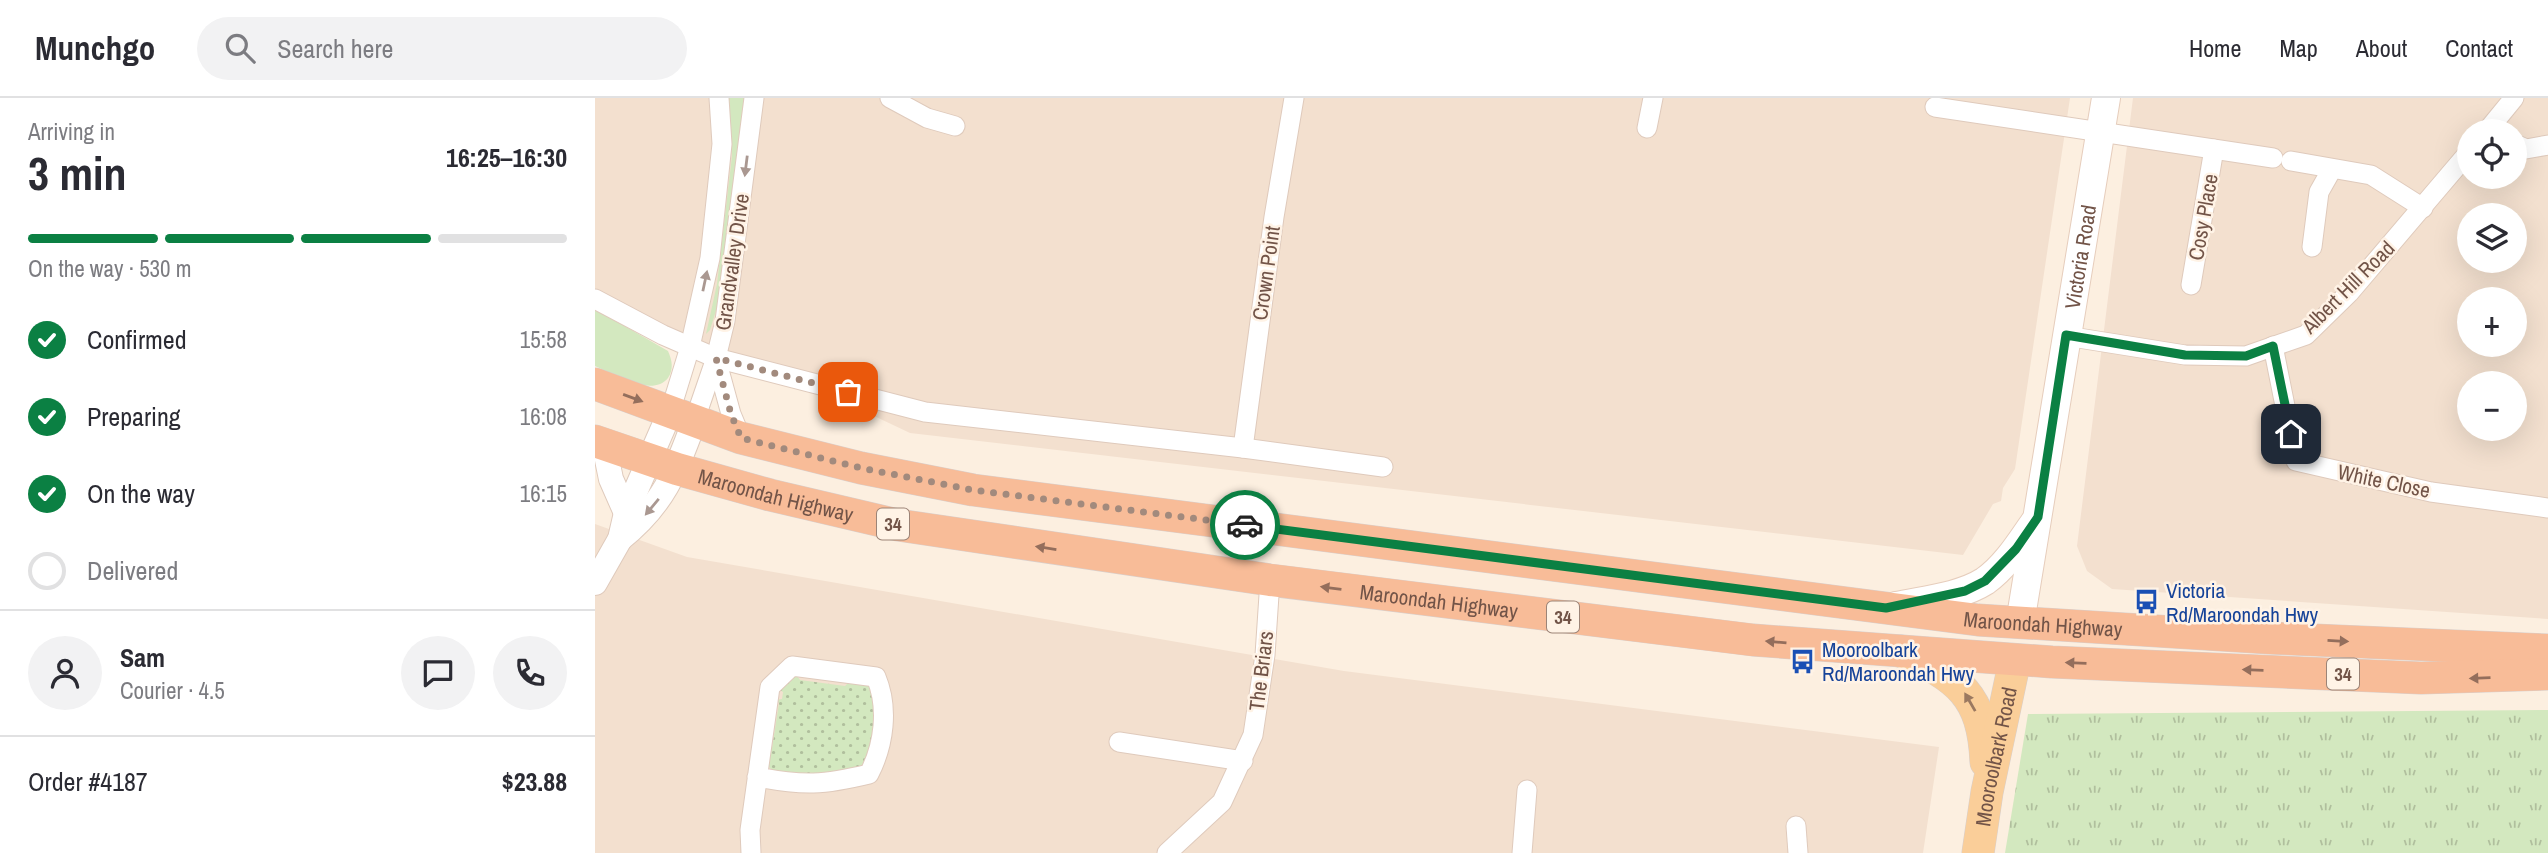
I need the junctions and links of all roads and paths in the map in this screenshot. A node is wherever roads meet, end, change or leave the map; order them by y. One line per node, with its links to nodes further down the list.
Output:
1 (719, 98): 24 (street, Grandvalley Drive, one-way to 1)
2 (754, 98): 25 (street, Grandvalley Drive, one-way to 25)
3 (890, 98): 10 (street)
4 (1294, 98): 30 (street, Crown Point)
5 (1653, 98): 11 (street)
6 (2106, 98): 12 (main road, Victoria Road)
7 (2514, 98): 9 (street)
8 (1935, 107): 12 (street, Cosy Place)
9 (2498, 119)
10 (955, 127)
11 (1647, 128)
12 (2101, 132): 14 (street, Cosy Place); 22 (main road, Victoria Road)
13 (2548, 145): 15 (street)
14 (2214, 149): 17 (street, Cosy Place); 20 (street, Cosy Place)
15 (2527, 149)
16 (2457, 167): 18 (street, Albert Hill Road)
17 (2332, 169): 18 (street, Cosy Place); 19 (street)
18 (2423, 208): 23 (street, Albert Hill Road)
19 (2312, 247)
20 (2192, 285)
21 (595, 299): 24 (street)
22 (2066, 335): 23 (street, Albert Hill Road); 35 (main road, Victoria Road)
23 (2273, 346): 33 (street, White Close)
24 (690, 347): 25 (street); 27 (street, Grandvalley Drive)
25 (716, 358): 27 (street, Grandvalley Drive); 28 (street); 30 (street)
26 (595, 384): 27 (highway, Maroondah Highway / 34, one-way to 27)
27 (682, 417): 28 (highway, Maroondah Highway / 34); 31 (street)
28 (741, 438): 39 (highway, Maroondah Highway / 34)
29 (600, 443): 31 (highway, Maroondah Highway / 34); 34 (street)
30 (1243, 448): 32 (street)
31 (663, 465): 34 (street); 36 (street, one-way to 36); 37 (highway, Maroondah Highway / 34, one-way to 31)
32 (1384, 467)
33 (2548, 508)
34 (625, 513): 36 (street)
35 (2038, 517): 39 (main road); 40 (main road, Victoria Road)
36 (620, 539): 38 (street)
37 (1270, 580): 42 (highway, Maroondah Highway / 34, one-way to 37); 46 (street, The Briars)
38 (595, 583)
39 (1886, 608): 40 (highway, Maroondah Highway / 34)
40 (2020, 623): 41 (highway, Maroondah Highway / 34, one-way to 41); 43 (highway)
41 (2548, 650)
42 (1901, 651): 43 (highway, Maroondah Highway / 34); 49 (main road, one-way to 42)
43 (2015, 660): 44 (highway, Maroondah Highway / 34, one-way to 43); 49 (main road, Mooroolbark Road)
44 (2548, 674)
45 (1119, 742): 46 (street)
46 (1243, 761): 52 (street, The Briars)
47 (757, 777): 47 (street); 51 (street)
48 (1527, 790): 53 (street)
49 (1987, 792): 55 (main road, Mooroolbark Road)
50 (1797, 826): 54 (street)
51 (751, 853)
52 (1167, 853)
53 (1522, 853)
54 (1798, 853)
55 (1978, 853)

